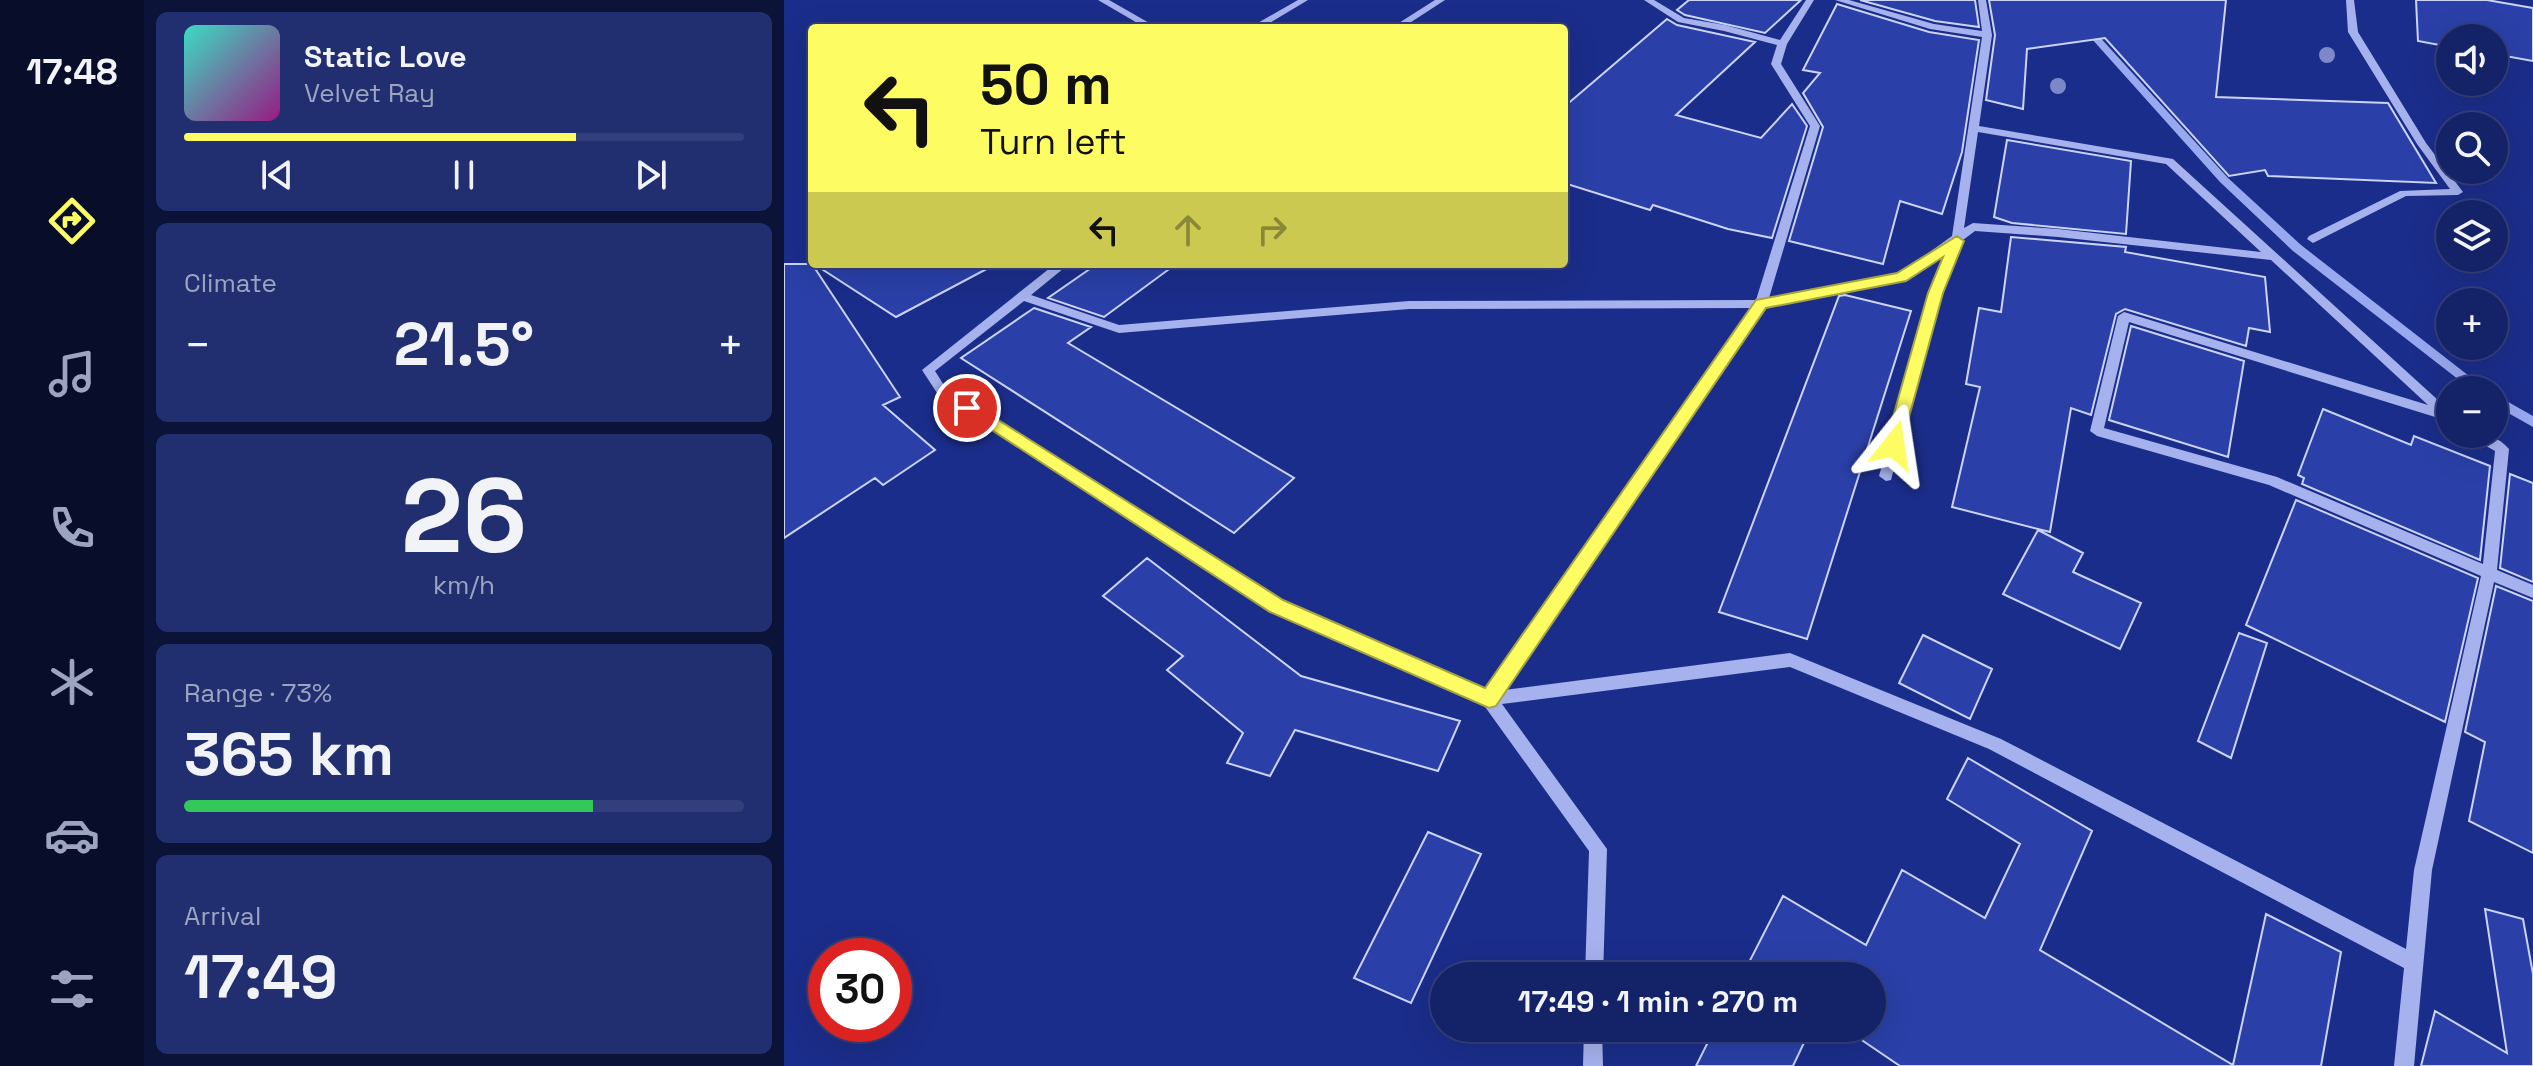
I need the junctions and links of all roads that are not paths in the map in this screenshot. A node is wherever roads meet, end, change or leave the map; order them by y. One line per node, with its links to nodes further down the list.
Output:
1 (1102, 0): 9 (street)
2 (1304, 0): 10 (street)
3 (1441, 0): 11 (street)
4 (1648, 0): 13 (street)
5 (1810, 0): 13 (street)
6 (1839, 0): 12 (street)
7 (1982, 0): 12 (street)
8 (2350, 0): 15 (street)
9 (1146, 24)
10 (1261, 24)
11 (1402, 24)
12 (1987, 35): 14 (street)
13 (1782, 44): 20 (street)
14 (1973, 128): 16 (street); 17 (street)
15 (2313, 239)
16 (1957, 241): 17 (street); 20 (street); 24 (street)
17 (2275, 257): 21 (street)
18 (1058, 268): 19 (street)
19 (1022, 296): 20 (street); 27 (street)
20 (1761, 304): 27 (street)
21 (2436, 405)
22 (2436, 413): 25 (street)
23 (2500, 448): 25 (street)
24 (1886, 476)
25 (2489, 574): 26 (street); 29 (street)
26 (2533, 592)
27 (1489, 699): 28 (street); 29 (street)
28 (1594, 962)
29 (2414, 963): 32 (street)
30 (1593, 1042): 31 (street)
31 (1593, 1066)
32 (2404, 1066)

